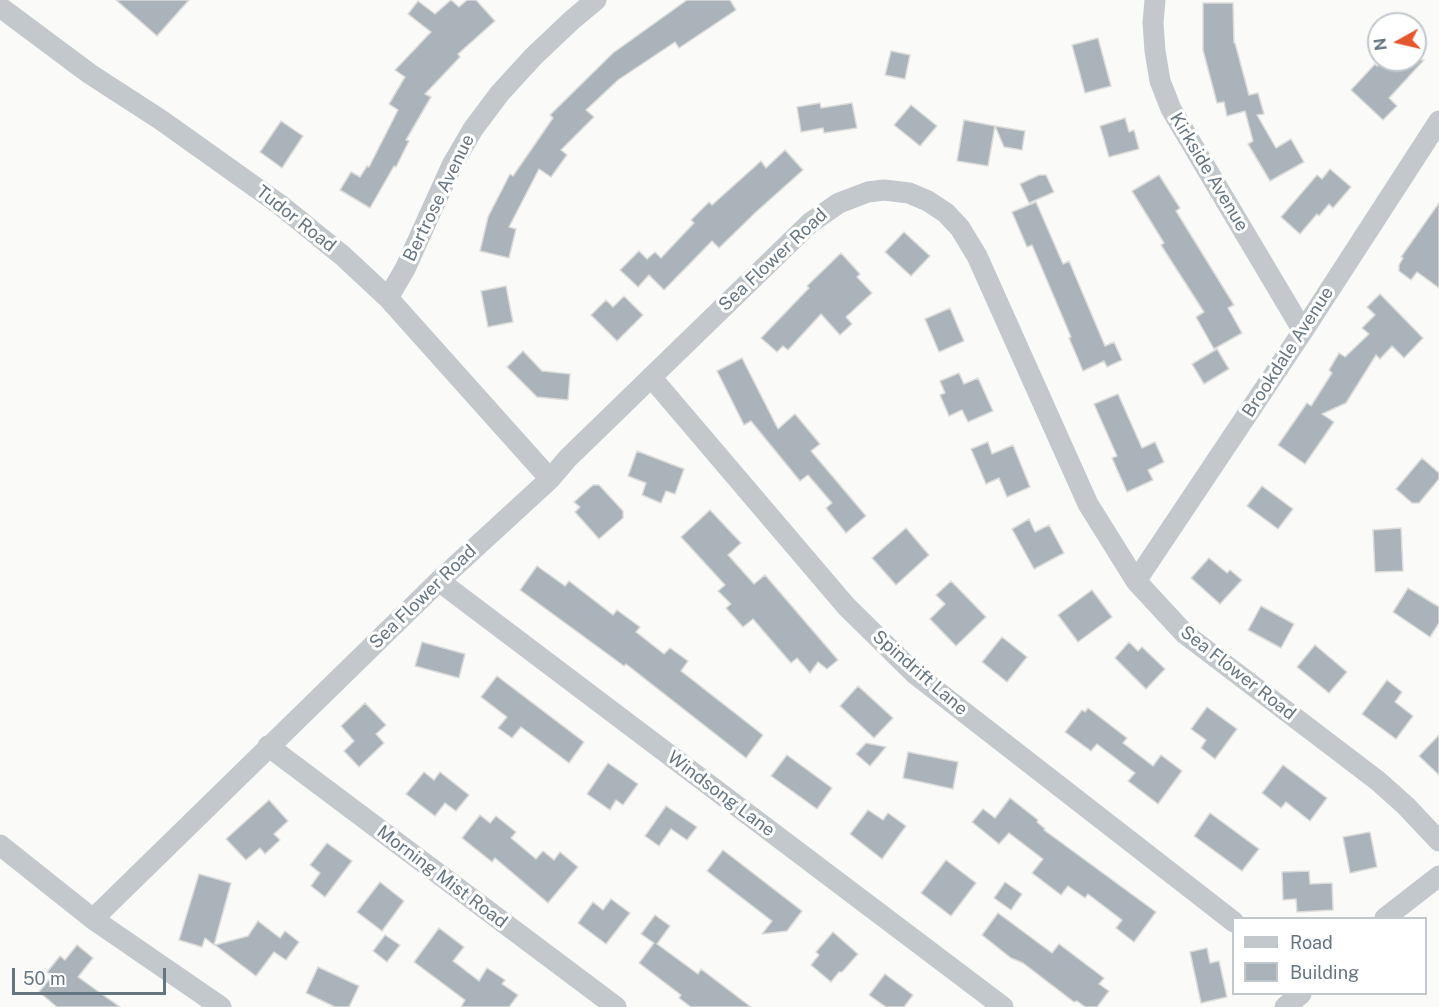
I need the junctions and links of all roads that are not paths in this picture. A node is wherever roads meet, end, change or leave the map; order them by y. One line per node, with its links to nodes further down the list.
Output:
1 (596, 0): 5 (street, Bertrose Avenue)
2 (1155, 0): 6 (street, Kirkside Avenue)
3 (0, 8): 5 (street, Tudor Road)
4 (1439, 121): 6 (street, Brookdale Avenue)
5 (388, 298): 8 (street, Tudor Road)
6 (1303, 331): 10 (street, Brookdale Avenue)
7 (651, 377): 8 (street, Sea Flower Road); 10 (street, Sea Flower Road); 17 (street, Spindrift Lane)
8 (550, 479): 9 (street, Sea Flower Road)
9 (440, 581): 11 (street, Sea Flower Road); 21 (street, Windsong Lane)
10 (1136, 581): 12 (street, Sea Flower Road)
11 (268, 746): 16 (street, Sea Flower Road); 20 (street, Morning Mist Road)
12 (1439, 841)
13 (0, 845): 16 (street)
14 (1439, 876): 15 (street)
15 (1385, 917)
16 (93, 919): 19 (street)
17 (1232, 921)
18 (1299, 995): 22 (street)
19 (221, 1007)
20 (616, 1007)
21 (1003, 1007)
22 (1285, 1007)

